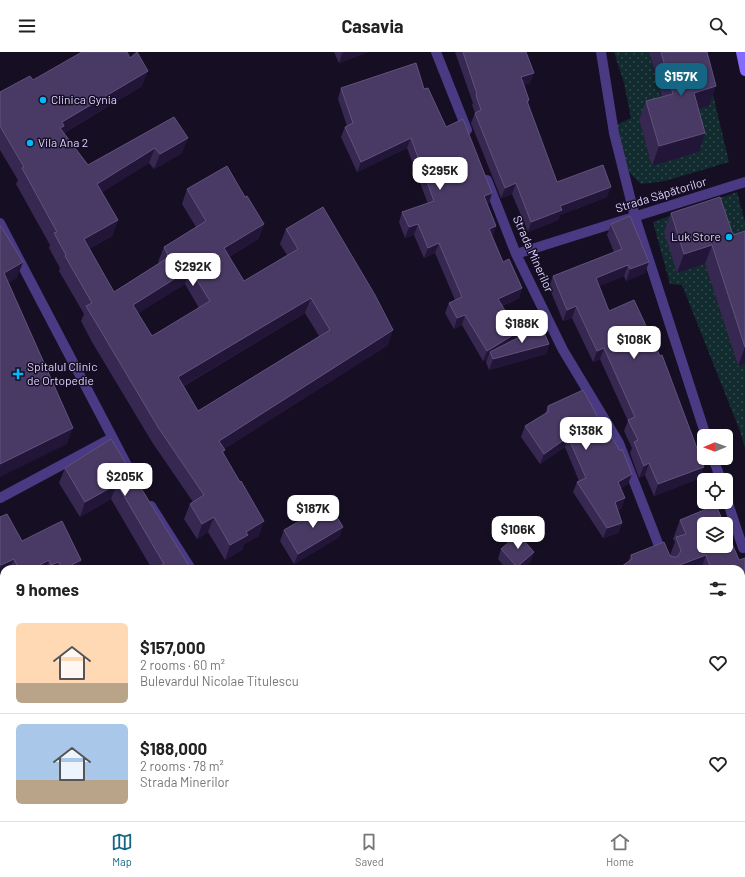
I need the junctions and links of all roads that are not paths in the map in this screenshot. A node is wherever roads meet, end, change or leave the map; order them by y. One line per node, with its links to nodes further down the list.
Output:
1 (436, 52): 5 (street)
2 (601, 52): 8 (street)
3 (741, 52): 4 (main road)
4 (745, 70)
5 (471, 138)
6 (482, 167): 10 (street, Strada Minerilor)
7 (745, 182): 8 (street, Strada Săpătorilor)
8 (635, 217): 10 (street, Strada Săpătorilor); 11 (street)
9 (0, 223): 12 (street)
10 (516, 254): 19 (street, Strada Minerilor)
11 (704, 429)
12 (112, 438): 13 (street); 15 (street)
13 (133, 477)
14 (145, 496): 18 (street)
15 (0, 498)
16 (730, 509): 17 (street)
17 (743, 548)
18 (188, 565)
19 (666, 565)

